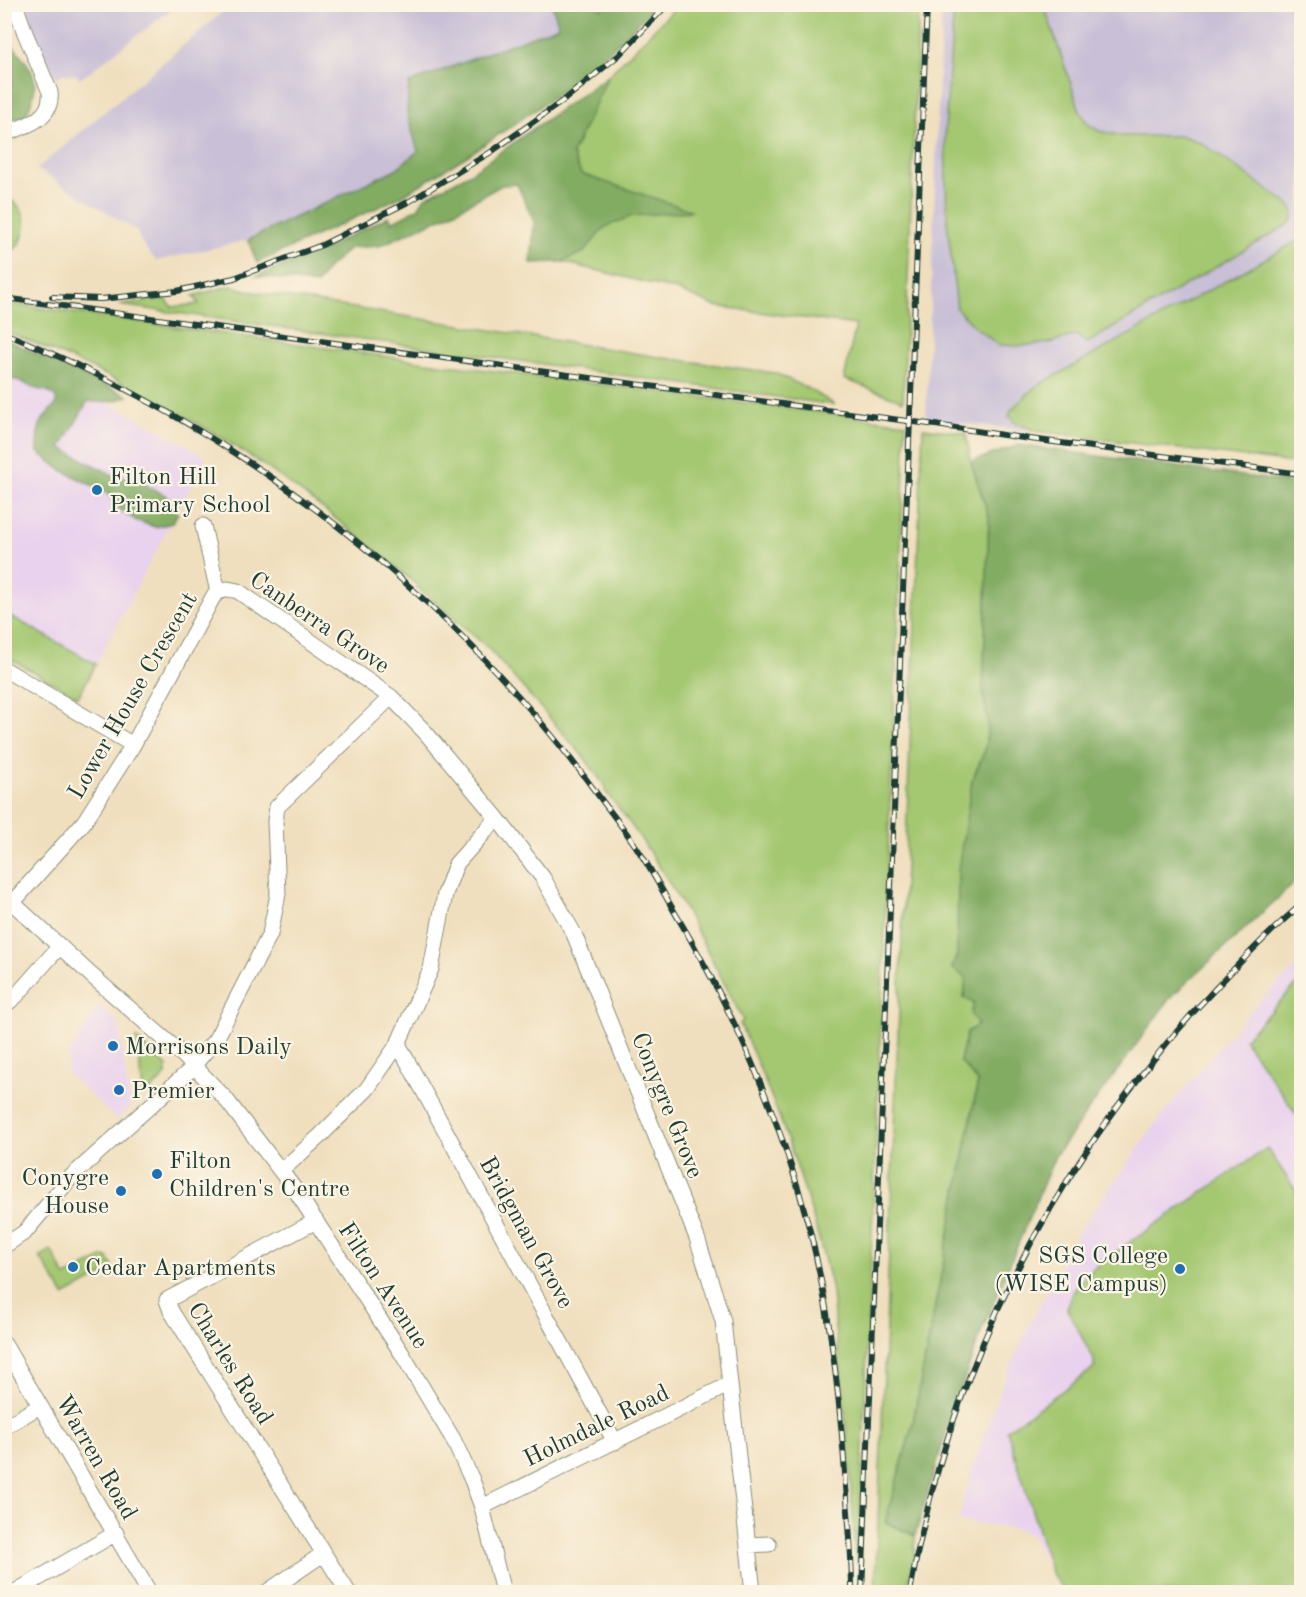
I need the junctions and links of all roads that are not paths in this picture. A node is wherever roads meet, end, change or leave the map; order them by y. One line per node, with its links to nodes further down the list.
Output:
1 (15, 4): 2 (street)
2 (4, 134)
3 (203, 526): 4 (street, Canberra Grove)
4 (218, 592): 6 (street, Canberra Grove); 7 (street, Lower House Crescent)
5 (4, 669): 7 (street)
6 (391, 697): 8 (street, Conygre Grove); 13 (street)
7 (133, 745): 9 (street, Lower House Crescent)
8 (496, 818): 12 (street); 18 (street, Conygre Grove)
9 (9, 898): 10 (street, Filton Avenue)
10 (60, 946): 11 (street); 13 (street, Filton Avenue)
11 (4, 1006)
12 (398, 1044): 14 (street); 21 (street, Bridgman Grove)
13 (194, 1066): 14 (street, Filton Avenue); 16 (street)
14 (281, 1171): 15 (street, Filton Avenue)
15 (316, 1221): 22 (street, Filton Avenue); 26 (street, Charles Road)
16 (4, 1246)
17 (4, 1344): 19 (street, Warren Road)
18 (730, 1384): 21 (street, Holmdale Road); 25 (street, Conygre Grove)
19 (40, 1406): 20 (street); 23 (street, Warren Road)
20 (4, 1427)
21 (615, 1442): 22 (street, Holmdale Road)
22 (482, 1507): 31 (street, Filton Avenue)
23 (116, 1533): 27 (street); 28 (street, Warren Road)
24 (769, 1544): 25 (street)
25 (748, 1545): 32 (street, Conygre Grove)
26 (323, 1554): 29 (street); 30 (street, Charles Road)
27 (15, 1593)
28 (150, 1593)
29 (267, 1593)
30 (348, 1593)
31 (503, 1593)
32 (753, 1593)

